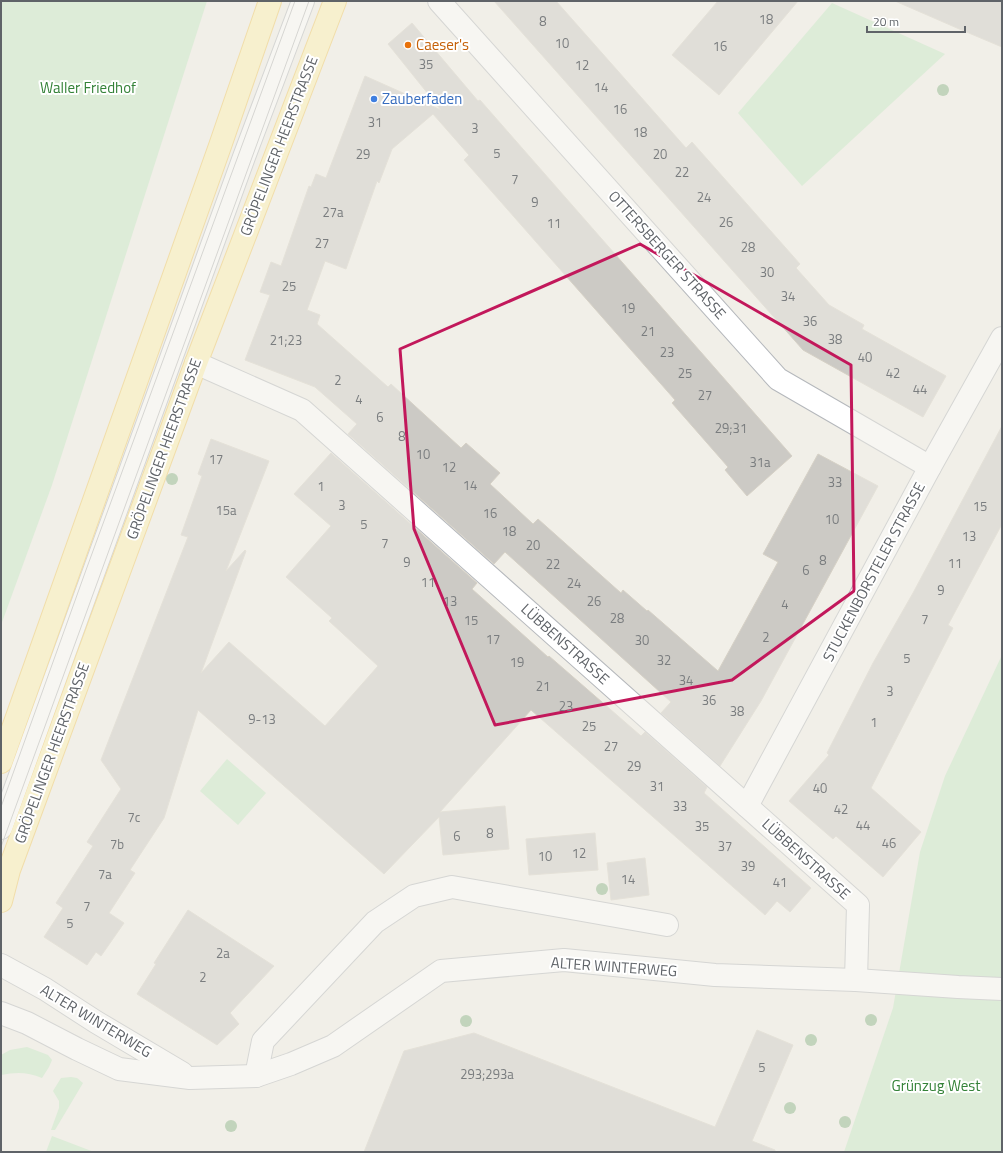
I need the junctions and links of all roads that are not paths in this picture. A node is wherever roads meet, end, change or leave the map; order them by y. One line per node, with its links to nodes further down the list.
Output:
1 (270, 1): 8 (main road)
2 (303, 1): 10 (street)
3 (335, 1): 6 (main road, GRÖPELINGER HEERSTRASSE)
4 (440, 1): 7 (street, OTTERSBERGER STRASSE)
5 (1002, 338): 7 (street, STUCKENBORSTELER STRASSE)
6 (196, 363): 9 (street, LÜBBENSTRASSE); 11 (main road, GRÖPELINGER HEERSTRASSE)
7 (930, 467): 9 (street, STUCKENBORSTELER STRASSE)
8 (1, 762)
9 (747, 806): 14 (street, LÜBBENSTRASSE)
10 (1, 828)
11 (1, 900)
12 (667, 925): 17 (street)
13 (1, 965): 18 (street, ALTER WINTERWEG)
14 (856, 980): 15 (street, ALTER WINTERWEG); 17 (street, ALTER WINTERWEG)
15 (1002, 989)
16 (1, 1013): 18 (street, ALTER WINTERWEG)
17 (256, 1076): 18 (street, ALTER WINTERWEG)
18 (190, 1078)

